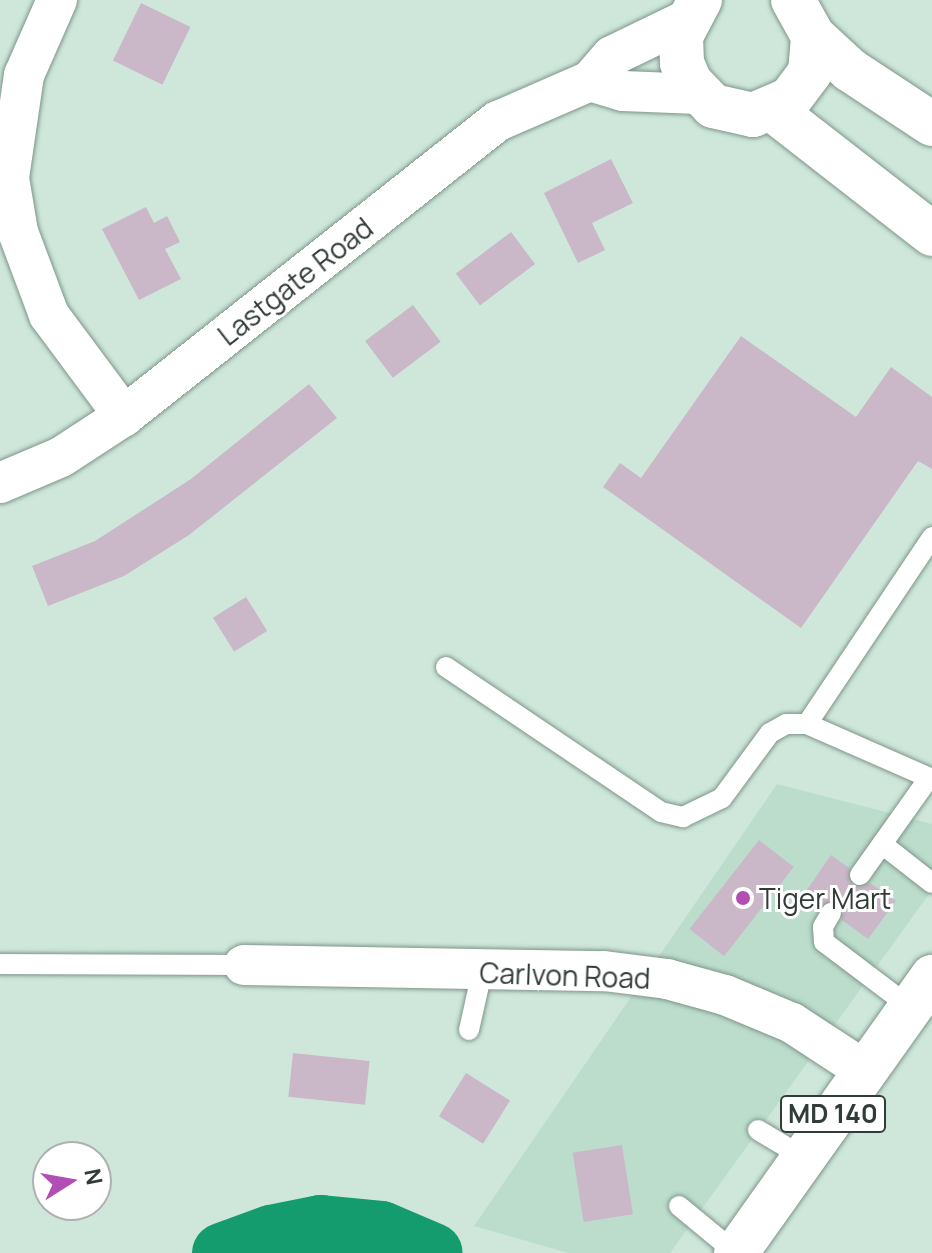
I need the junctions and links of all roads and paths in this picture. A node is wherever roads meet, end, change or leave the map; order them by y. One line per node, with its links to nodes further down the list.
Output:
1 (57, 0): 9 (street)
2 (799, 9): 6 (street); 7 (street)
3 (693, 10): 4 (street, Lastgate Road); 5 (street)
4 (590, 81): 5 (street); 9 (street, Lastgate Road)
5 (698, 94): 6 (street)
6 (773, 110): 8 (street)
7 (932, 124)
8 (932, 234)
9 (124, 416): 10 (street, Lastgate Road)
10 (0, 483)
11 (932, 537): 13 (lane)
12 (446, 667): 13 (lane)
13 (807, 724): 14 (lane)
14 (931, 778): 15 (lane)
15 (882, 844): 16 (lane); 17 (lane)
16 (860, 875)
17 (932, 883)
18 (831, 913): 22 (lane)
19 (0, 964): 20 (lane)
20 (244, 965): 21 (street, Carlvon Road)
21 (482, 972): 23 (lane); 24 (street, Carlvon Road)
22 (921, 992): 24 (street, MD 140)
23 (469, 1030)
24 (864, 1070): 26 (street, MD 140)
25 (758, 1130): 26 (lane)
26 (803, 1157): 28 (street, MD 140)
27 (679, 1206): 28 (lane)
28 (736, 1253)

